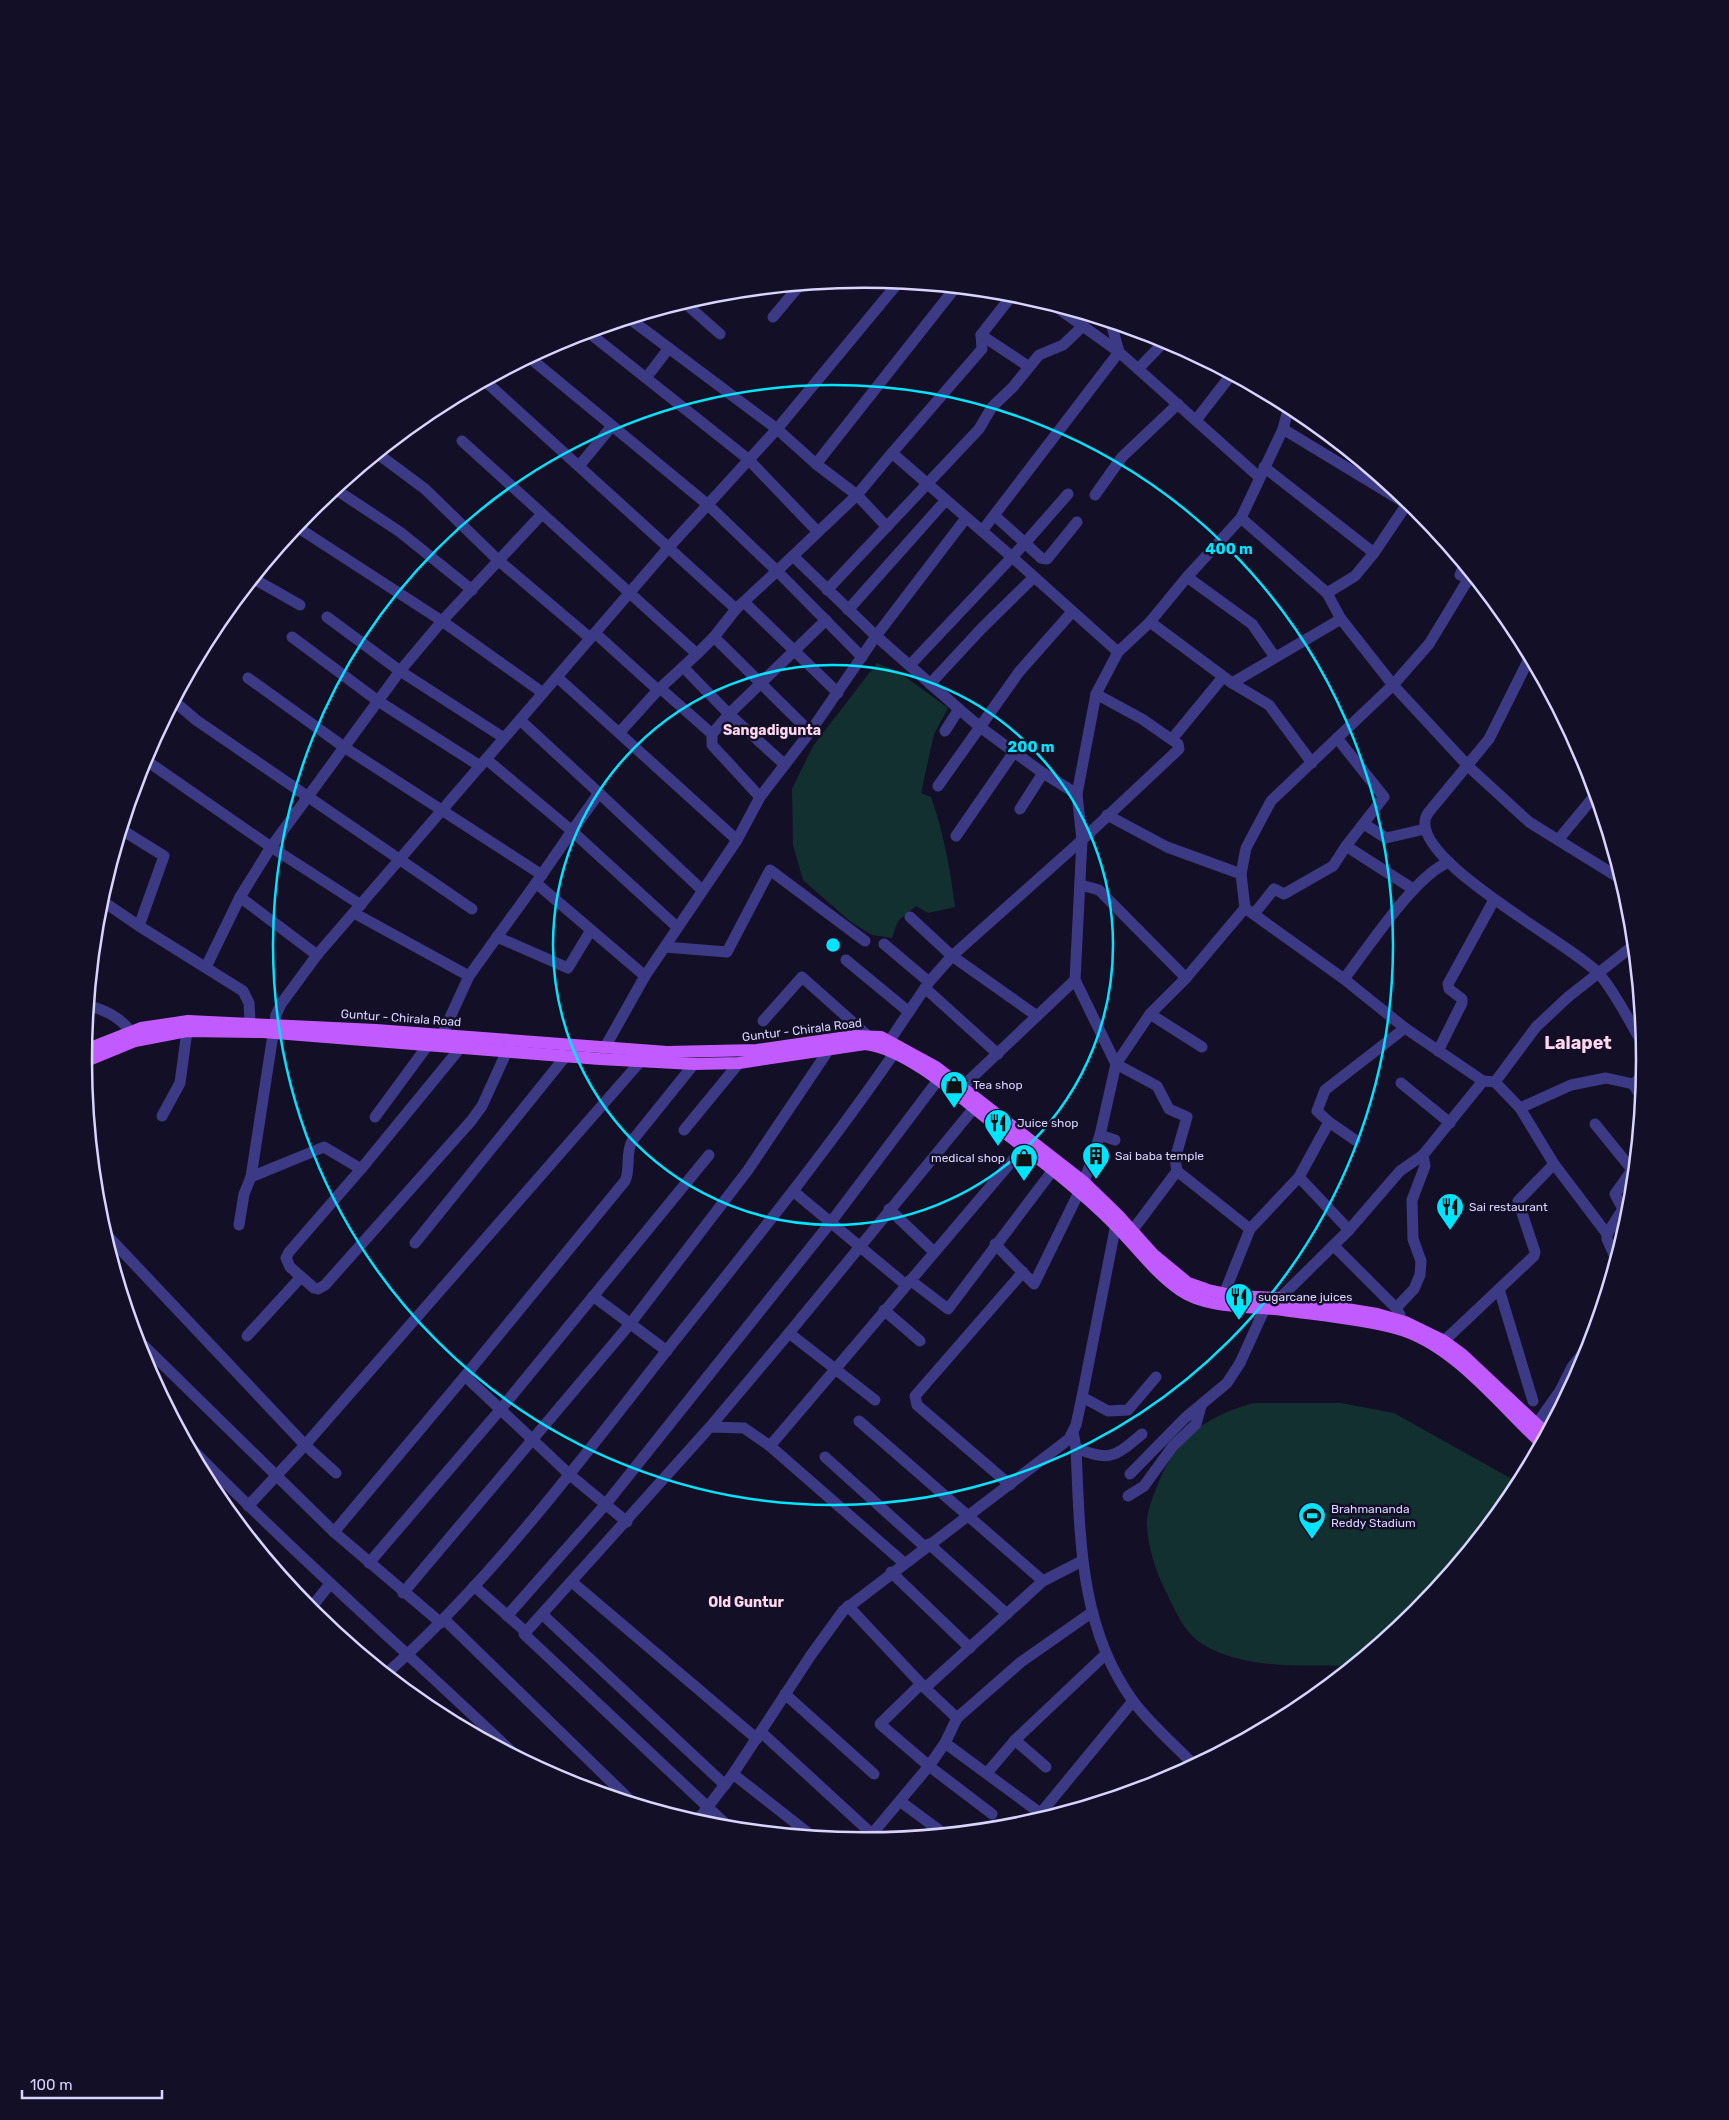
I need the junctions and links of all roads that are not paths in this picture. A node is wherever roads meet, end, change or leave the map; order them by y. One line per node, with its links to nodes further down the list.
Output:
1 (892, 289): 28 (street)
2 (794, 292): 7 (street)
3 (951, 294): 33 (street)
4 (1007, 302): 12 (street)
5 (692, 308): 11 (street)
6 (1068, 315): 9 (street)
7 (773, 317)
8 (635, 323): 15 (street)
9 (1083, 326): 16 (street); 18 (street)
10 (1113, 329): 16 (street)
11 (720, 334)
12 (981, 335): 18 (street); 30 (street)
13 (595, 337): 20 (street)
14 (1159, 347): 19 (street)
15 (669, 348): 20 (street); 28 (street)
16 (1119, 352): 19 (street); 46 (street)
17 (535, 362): 26 (street)
18 (1028, 366): 37 (street)
19 (1138, 369): 23 (street)
20 (646, 378): 32 (street)
21 (1228, 379): 25 (street)
22 (490, 385): 34 (street)
23 (1178, 404): 25 (street); 41 (street)
24 (1287, 414): 27 (street)
25 (1196, 420): 35 (street)
26 (612, 426): 34 (street); 43 (street)
27 (1282, 429): 35 (street); 36 (street)
28 (777, 430): 32 (street); 33 (street)
29 (462, 441): 45 (street)
30 (892, 453): 37 (street); 40 (street)
31 (383, 458): 59 (street)
32 (748, 460): 43 (street); 53 (street)
33 (816, 464): 40 (street)
34 (579, 466): 55 (street)
35 (1262, 472): 48 (street); 56 (street)
36 (1371, 478)
37 (928, 484): 42 (street); 50 (street)
38 (341, 493): 65 (street)
39 (1068, 494): 54 (street)
40 (857, 495): 50 (street); 53 (street)
41 (1095, 495)
42 (946, 500): 47 (street); 71 (street)
43 (708, 504): 55 (street); 60 (street)
44 (1404, 508): 56 (street)
45 (542, 514): 59 (street); 67 (street)
46 (995, 516): 52 (street); 54 (street)
47 (966, 518): 52 (street); 79 (street)
48 (1241, 518): 61 (street); 68 (street)
49 (1077, 522): 54 (street)
50 (887, 527): 66 (street)
51 (304, 530): 76 (street)
52 (982, 531): 58 (street)
53 (818, 532): 57 (street)
54 (1025, 543): 58 (street)
55 (669, 547): 67 (street); 70 (street)
56 (1374, 553): 68 (street)
57 (793, 556): 60 (street); 66 (street)
58 (1012, 557): 62 (street); 88 (street)
59 (498, 560): 65 (street); 78 (street)
60 (777, 571): 70 (street); 75 (street)
61 (1188, 577): 77 (street); 86 (street)
62 (1033, 578): 72 (street); 95 (street)
63 (259, 582): 69 (street)
64 (1471, 583): 96 (street)
65 (472, 590): 76 (street)
66 (827, 590): 71 (street)
67 (629, 593): 78 (street); 84 (street)
68 (1327, 593): 74 (street)
69 (300, 605)
70 (740, 606): 81 (street); 82 (street)
71 (848, 610): 79 (street)
72 (1072, 612): 83 (street); 106 (street)
73 (327, 617): 90 (street)
74 (1341, 619): 86 (street); 96 (street)
75 (826, 620): 82 (street); 85 (street)
76 (442, 622): 90 (street); 98 (street)
77 (1150, 622): 83 (street); 93 (street)
78 (593, 636): 91 (street); 97 (street)
79 (876, 636): 85 (street); 88 (street)
80 (292, 637): 101 (street)
81 (714, 637): 84 (street); 94 (street)
82 (794, 651): 94 (street); 99 (street)
83 (1118, 652): 100 (street)
84 (696, 654): 89 (street)
85 (862, 657): 99 (street)
86 (1275, 657): 93 (street)
87 (1527, 664): 120 (street)
88 (910, 665): 95 (street)
89 (683, 667): 97 (street); 104 (street)
90 (400, 671): 101 (street); 111 (street)
91 (557, 677): 98 (street); 109 (street)
92 (248, 678): 114 (street)
93 (1228, 680): 113 (street); 117 (street)
94 (760, 684): 104 (street); 108 (street)
95 (930, 684): 103 (street)
96 (1393, 685): 112 (street); 120 (street)
97 (659, 689): 109 (street); 110 (street)
98 (543, 693): 105 (street)
99 (838, 694): 108 (street)
100 (1096, 694): 113 (street); 124 (street)
101 (378, 701): 114 (street); 116 (street)
102 (179, 706): 125 (street)
103 (959, 709): 106 (street); 107 (street)
104 (729, 714): 110 (street); 119 (street)
105 (520, 720): 111 (street); 123 (street)
106 (980, 727): 115 (street); 122 (street)
107 (945, 731)
108 (810, 732): 119 (street)
109 (619, 733): 136 (street)
110 (712, 734): 126 (street)
111 (504, 738): 116 (street)
112 (1337, 738): 117 (street); 131 (street)
113 (1172, 739): 130 (street)
114 (344, 747): 125 (street); 129 (street)
115 (1014, 752): 121 (street); 135 (street)
116 (483, 763): 129 (street); 133 (street)
117 (1312, 763): 143 (street)
118 (151, 764): 140 (street)
119 (784, 764): 126 (street)
120 (1469, 766): 132 (street); 138 (street)
121 (1043, 773): 124 (street); 128 (street)
122 (938, 786)
123 (599, 793): 133 (street); 148 (street)
124 (1076, 794): 137 (street)
125 (308, 796): 140 (street); 141 (street)
126 (760, 797): 136 (street)
127 (1591, 800): 138 (street)
128 (1020, 809)
129 (442, 811): 141 (street); 145 (street)
130 (1108, 815): 137 (street); 143 (street)
131 (1364, 824): 132 (street); 139 (street)
132 (1425, 829): 142 (street)
133 (572, 831): 145 (street); 157 (street)
134 (127, 833): 156 (street)
135 (956, 836)
136 (737, 840): 148 (street)
137 (1082, 840): 146 (street); 165 (street)
138 (1558, 840): 144 (street)
139 (1346, 846): 147 (street); 154 (street)
140 (271, 847): 149 (street); 152 (street)
141 (400, 859): 152 (street); 153 (street)
142 (1449, 862): 147 (street); 150 (street)
143 (1241, 874): 154 (street)
144 (1613, 874)
145 (539, 879): 158 (street); 159 (street)
146 (1081, 885): 171 (street); 173 (street)
147 (1413, 889): 172 (street)
148 (702, 890): 157 (street)
149 (240, 897): 164 (street); 167 (street)
150 (1494, 900): 168 (street); 196 (street)
151 (108, 905): 156 (street)
152 (357, 909): 164 (street); 169 (street)
153 (472, 909)
154 (1249, 911): 171 (street); 172 (street)
155 (910, 917): 165 (street)
156 (139, 926): 167 (street)
157 (677, 926): 162 (street)
158 (591, 930): 159 (street); 170 (street)
159 (497, 937): 169 (street)
160 (864, 940): 162 (street)
161 (884, 944): 174 (street)
162 (665, 947): 170 (street)
163 (1628, 949): 168 (street)
164 (317, 955): 181 (street)
165 (952, 956): 174 (street); 178 (street)
166 (846, 960): 176 (street)
167 (206, 967): 180 (street)
168 (1600, 974): 184 (street); 205 (street)
169 (469, 976): 185 (street)
170 (646, 976): 193 (street)
171 (1186, 978): 177 (street)
172 (1344, 979): 182 (street)
173 (1075, 980): 178 (street); 203 (street)
174 (927, 985): 176 (street); 197 (street)
175 (94, 1008): 187 (street)
176 (909, 1012): 189 (street)
177 (1150, 1014): 191 (street); 203 (street)
178 (1037, 1016): 197 (street)
179 (763, 1021): 186 (street)
180 (250, 1022): 181 (main road, Guntur - Chirala Road); 187 (main road, Guntur - Chirala Road)
181 (274, 1028): 183 (main road, Guntur - Chirala Road); 185 (main road, Guntur - Chirala Road); 188 (main road, Guntur - Chirala Road); 230 (street)
182 (1405, 1028): 196 (street); 215 (street)
183 (187, 1031): 187 (main road, Guntur - Chirala Road); 213 (street)
184 (1635, 1032)
185 (442, 1035): 193 (main road, Guntur - Chirala Road)
186 (867, 1035): 189 (main road, Guntur - Chirala Road); 193 (main road, Guntur - Chirala Road)
187 (133, 1036): 192 (main road, Guntur - Chirala Road); 199 (main road, Guntur - Chirala Road)
188 (428, 1044): 190 (main road, Guntur - Chirala Road); 214 (street)
189 (895, 1046): 195 (main road, Guntur - Chirala Road); 204 (main road, Guntur - Chirala Road); 209 (main road, Guntur - Chirala Road); 234 (street)
190 (461, 1047): 194 (main road, Guntur - Chirala Road); 227 (street)
191 (1202, 1047)
192 (92, 1048)
193 (604, 1049)
194 (508, 1051): 198 (main road, Guntur - Chirala Road); 253 (street)
195 (828, 1051): 201 (main road, Guntur - Chirala Road); 262 (street)
196 (1438, 1051): 205 (street)
197 (998, 1054): 209 (street)
198 (565, 1057): 200 (main road, Guntur - Chirala Road); 245 (street)
199 (92, 1058)
200 (640, 1062): 202 (main road, Guntur - Chirala Road); 285 (street)
201 (739, 1063): 202 (main road, Guntur - Chirala Road); 218 (street)
202 (694, 1064): 271 (street)
203 (1116, 1064): 219 (street); 229 (street)
204 (938, 1080): 211 (main road, Guntur - Chirala Road); 239 (street)
205 (1489, 1081): 212 (street); 216 (street)
206 (1636, 1082): 208 (street)
207 (1401, 1083): 216 (street)
208 (1633, 1084): 210 (street); 212 (street)
209 (962, 1087): 233 (main road, Guntur - Chirala Road)
210 (1635, 1088)
211 (974, 1108): 222 (main road, Guntur - Chirala Road); 236 (street)
212 (1520, 1108): 225 (street)
213 (162, 1116)
214 (375, 1117)
215 (1329, 1122): 221 (street); 231 (street)
216 (1450, 1123): 224 (street)
217 (1595, 1124): 226 (street)
218 (684, 1130)
219 (1100, 1134): 220 (street); 233 (street)
220 (1115, 1140)
221 (1355, 1140)
222 (1024, 1147): 228 (main road, Guntur - Chirala Road); 251 (street)
223 (709, 1155): 257 (street)
224 (1423, 1155): 242 (street); 261 (street)
225 (1554, 1164): 244 (street); 255 (street)
226 (1630, 1164)
227 (361, 1169): 230 (street); 253 (street)
228 (1053, 1170): 233 (main road, Guntur - Chirala Road); 247 (street)
229 (1177, 1171): 241 (street); 243 (street)
230 (251, 1177): 240 (street)
231 (1299, 1177): 241 (street); 242 (street)
232 (1627, 1178): 235 (street)
233 (1082, 1187): 238 (main road, Guntur - Chirala Road); 252 (street)
234 (793, 1191): 239 (street); 267 (street)
235 (1623, 1205)
236 (889, 1209): 249 (street); 251 (street)
237 (1620, 1219): 244 (street)
238 (1117, 1220): 243 (main road, Guntur - Chirala Road); 259 (main road, Guntur - Chirala Road); 273 (street)
239 (831, 1222): 249 (street); 296 (street)
240 (239, 1225)
241 (1250, 1229): 256 (street)
242 (1349, 1230): 248 (street)
243 (1132, 1231): 256 (main road, Guntur - Chirala Road)
244 (1607, 1234): 250 (street)
245 (415, 1243)
246 (115, 1244): 285 (street)
247 (995, 1244): 252 (street); 254 (street)
248 (1334, 1246): 258 (street); 261 (street)
249 (861, 1247): 254 (street); 263 (street)
250 (1612, 1250)
251 (933, 1252): 254 (street)
252 (1023, 1272): 294 (street)
253 (301, 1277): 264 (street)
254 (908, 1282): 260 (street)
255 (1499, 1289): 266 (street); 275 (street)
256 (1224, 1294): 258 (main road, Guntur - Chirala Road)
257 (593, 1296): 262 (street); 277 (street)
258 (1280, 1298): 261 (main road, Guntur - Chirala Road)
259 (1265, 1308): 276 (street); 283 (main road, Guntur - Chirala Road)
260 (884, 1310): 265 (street); 270 (street)
261 (1398, 1314): 266 (main road, Guntur - Chirala Road)
262 (630, 1324): 267 (street); 284 (street)
263 (790, 1333): 270 (street); 279 (street)
264 (247, 1336)
265 (920, 1341)
266 (1444, 1341): 280 (main road, Guntur - Chirala Road)
267 (667, 1351): 291 (street)
268 (150, 1352): 293 (street)
269 (1573, 1365): 280 (street)
270 (835, 1369): 274 (street); 286 (street)
271 (465, 1376): 277 (street); 300 (street)
272 (1156, 1377): 273 (street)
273 (1082, 1397): 281 (street)
274 (876, 1400)
275 (1533, 1401)
276 (1201, 1406): 292 (street); 295 (street)
277 (500, 1410): 284 (street); 303 (street)
278 (859, 1421): 298 (street)
279 (710, 1428): 286 (street); 299 (street)
280 (1541, 1429)
281 (1073, 1432): 287 (street); 294 (street)
282 (1142, 1434): 287 (street)
283 (1537, 1439)
284 (532, 1440): 291 (street); 310 (street)
285 (305, 1445): 290 (street); 293 (street)
286 (770, 1446): 304 (street)
287 (1076, 1448): 302 (street)
288 (825, 1457): 301 (street)
289 (208, 1466): 297 (street)
290 (336, 1473)
291 (570, 1474): 296 (street); 309 (street)
292 (1130, 1474)
293 (276, 1477): 297 (street); 300 (street)
294 (1010, 1485): 298 (street)
295 (1128, 1496)
296 (605, 1505): 299 (street); 316 (street)
297 (248, 1506): 308 (street)
298 (968, 1516): 301 (street); 306 (street)
299 (627, 1522): 307 (street)
300 (334, 1532): 303 (street)
301 (927, 1545): 304 (street); 314 (street)
302 (1082, 1561): 306 (street); 315 (street)
303 (369, 1563): 310 (street)
304 (904, 1563): 305 (street)
305 (891, 1572): 312 (street); 319 (street)
306 (1042, 1581): 314 (street)
307 (572, 1582): 313 (street); 328 (street)
308 (330, 1584): 311 (street); 321 (street)
309 (474, 1586): 316 (street); 317 (street)
310 (403, 1593): 317 (street)
311 (315, 1602)
312 (848, 1606): 323 (street); 324 (street)
313 (543, 1614): 318 (street); 337 (street)
314 (1007, 1614): 319 (street)
315 (1091, 1614): 320 (street); 326 (street)
316 (508, 1616): 318 (street)
317 (442, 1621): 321 (street); 338 (street)
318 (526, 1632): 340 (street)
319 (970, 1648): 323 (street)
320 (1106, 1654): 325 (street); 329 (street)
321 (406, 1655): 322 (street); 327 (street)
322 (391, 1669)
323 (923, 1686): 326 (street); 332 (street)
324 (785, 1694): 328 (street); 336 (street)
325 (1133, 1701): 331 (street); 341 (street)
326 (957, 1718): 330 (street)
327 (476, 1727)
328 (759, 1736): 335 (street); 349 (street)
329 (1015, 1740): 333 (street); 334 (street)
330 (945, 1743): 332 (street); 334 (street)
331 (1189, 1760)
332 (929, 1766): 339 (street); 343 (street)
333 (1046, 1767)
334 (987, 1773): 342 (street)
335 (733, 1774): 337 (street); 347 (street)
336 (874, 1774)
337 (725, 1785): 340 (street)
338 (621, 1793)
339 (901, 1802): 346 (street); 348 (street)
340 (708, 1809): 344 (street); 345 (street)
341 (1042, 1811)
342 (1033, 1813)
343 (992, 1814)
344 (703, 1815)
345 (718, 1818)
346 (936, 1828)
347 (803, 1829)
348 (877, 1831)
349 (865, 1832)

